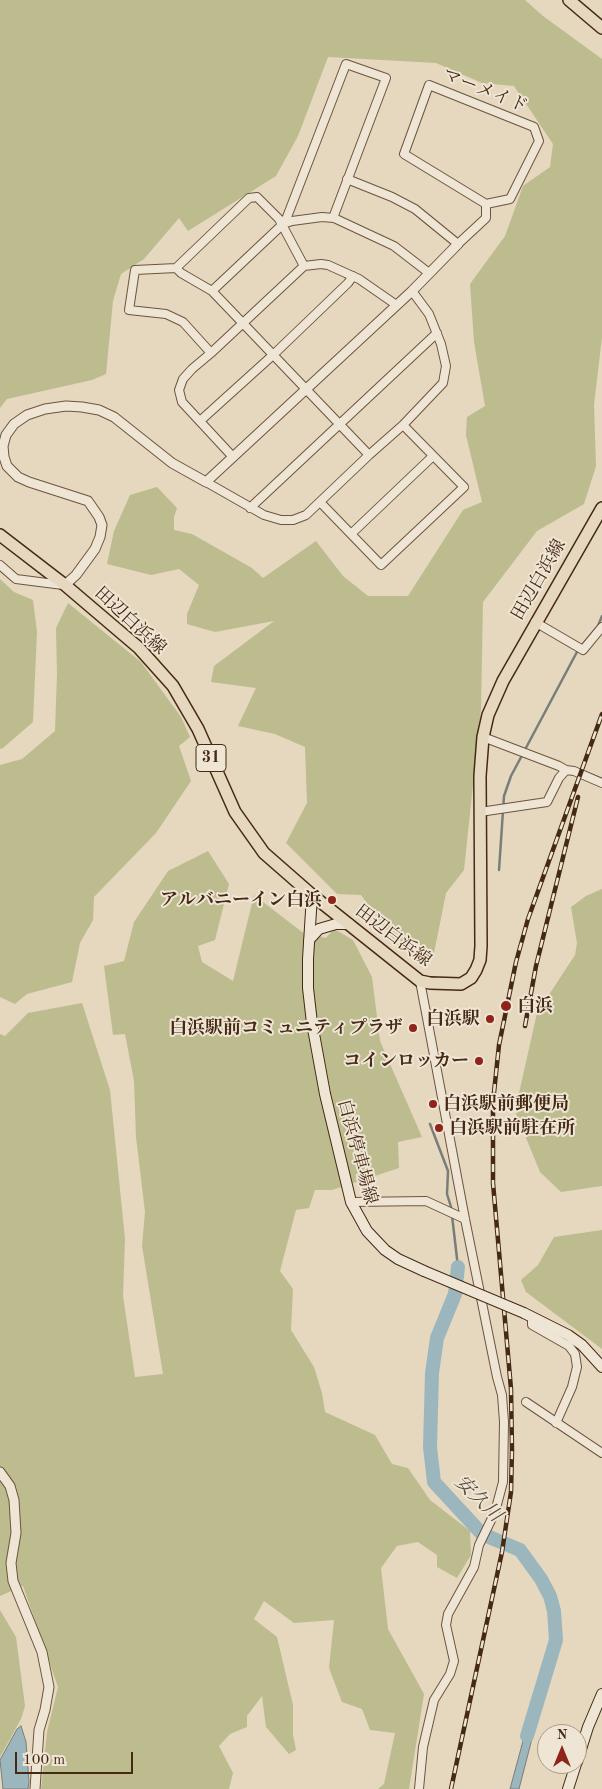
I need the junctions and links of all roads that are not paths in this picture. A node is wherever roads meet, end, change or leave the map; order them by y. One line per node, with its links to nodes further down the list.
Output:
1 (570, 0): 2 (main road)
2 (602, 28)
3 (347, 179): 5 (street); 6 (street); 7 (street)
4 (486, 204): 4 (street, マーメイド); 7 (street)
5 (333, 218): 6 (street); 10 (street)
6 (282, 225): 8 (street); 9 (street); 12 (street)
7 (458, 244): 10 (street)
8 (304, 266): 11 (street); 15 (street)
9 (176, 268): 12 (street); 17 (street)
10 (429, 274): 13 (street)
11 (353, 276): 14 (street); 18 (street)
12 (212, 291): 15 (street)
13 (412, 291): 14 (street); 16 (street)
14 (396, 304): 19 (street)
15 (243, 323): 17 (street); 18 (street)
16 (437, 333): 21 (street); 22 (street)
17 (212, 353): 20 (street)
18 (273, 355): 19 (street); 20 (street)
19 (306, 389): 21 (street); 25 (street)
20 (200, 421): 25 (street)
21 (339, 424): 23 (street); 28 (street)
22 (403, 425): 23 (street); 24 (street)
23 (369, 455): 27 (street)
24 (433, 456): 30 (street); 30 (street)
25 (234, 457): 26 (street)
26 (206, 482): 28 (street); 33 (street)
27 (320, 502): 28 (street); 30 (street)
28 (250, 508)
29 (602, 508): 34 (main road, 田辺白浜線)
30 (351, 534)
31 (0, 535): 33 (main road, 田辺白浜線 / 31)
32 (0, 565): 33 (street)
33 (65, 585): 40 (main road, 田辺白浜線 / 31)
34 (535, 622): 35 (street); 36 (main road, 田辺白浜線)
35 (602, 627)
36 (483, 738): 37 (street); 39 (main road, 田辺白浜線)
37 (566, 770): 38 (street); 39 (street)
38 (602, 783)
39 (480, 812): 43 (main road, 田辺白浜線)
40 (312, 895): 41 (main road, 田辺白浜線 / 31); 42 (main road, 白浜停車場線)
41 (349, 924): 42 (main road); 43 (main road, 田辺白浜線 / 31)
42 (309, 940): 44 (main road, 白浜停車場線)
43 (420, 981): 45 (street)
44 (351, 1202): 45 (street); 46 (main road, 白浜停車場線, bridge)
45 (465, 1219): 56 (street)
46 (528, 1316): 47 (main road, 白浜停車場線); 49 (street)
47 (602, 1367)
48 (526, 1402): 49 (street)
49 (556, 1423): 50 (street)
50 (602, 1453)
51 (0, 1472): 55 (street)
52 (602, 1694): 53 (main road)
53 (587, 1730)
54 (573, 1774): 57 (main road)
55 (35, 1789)
56 (419, 1789)
57 (568, 1789)

